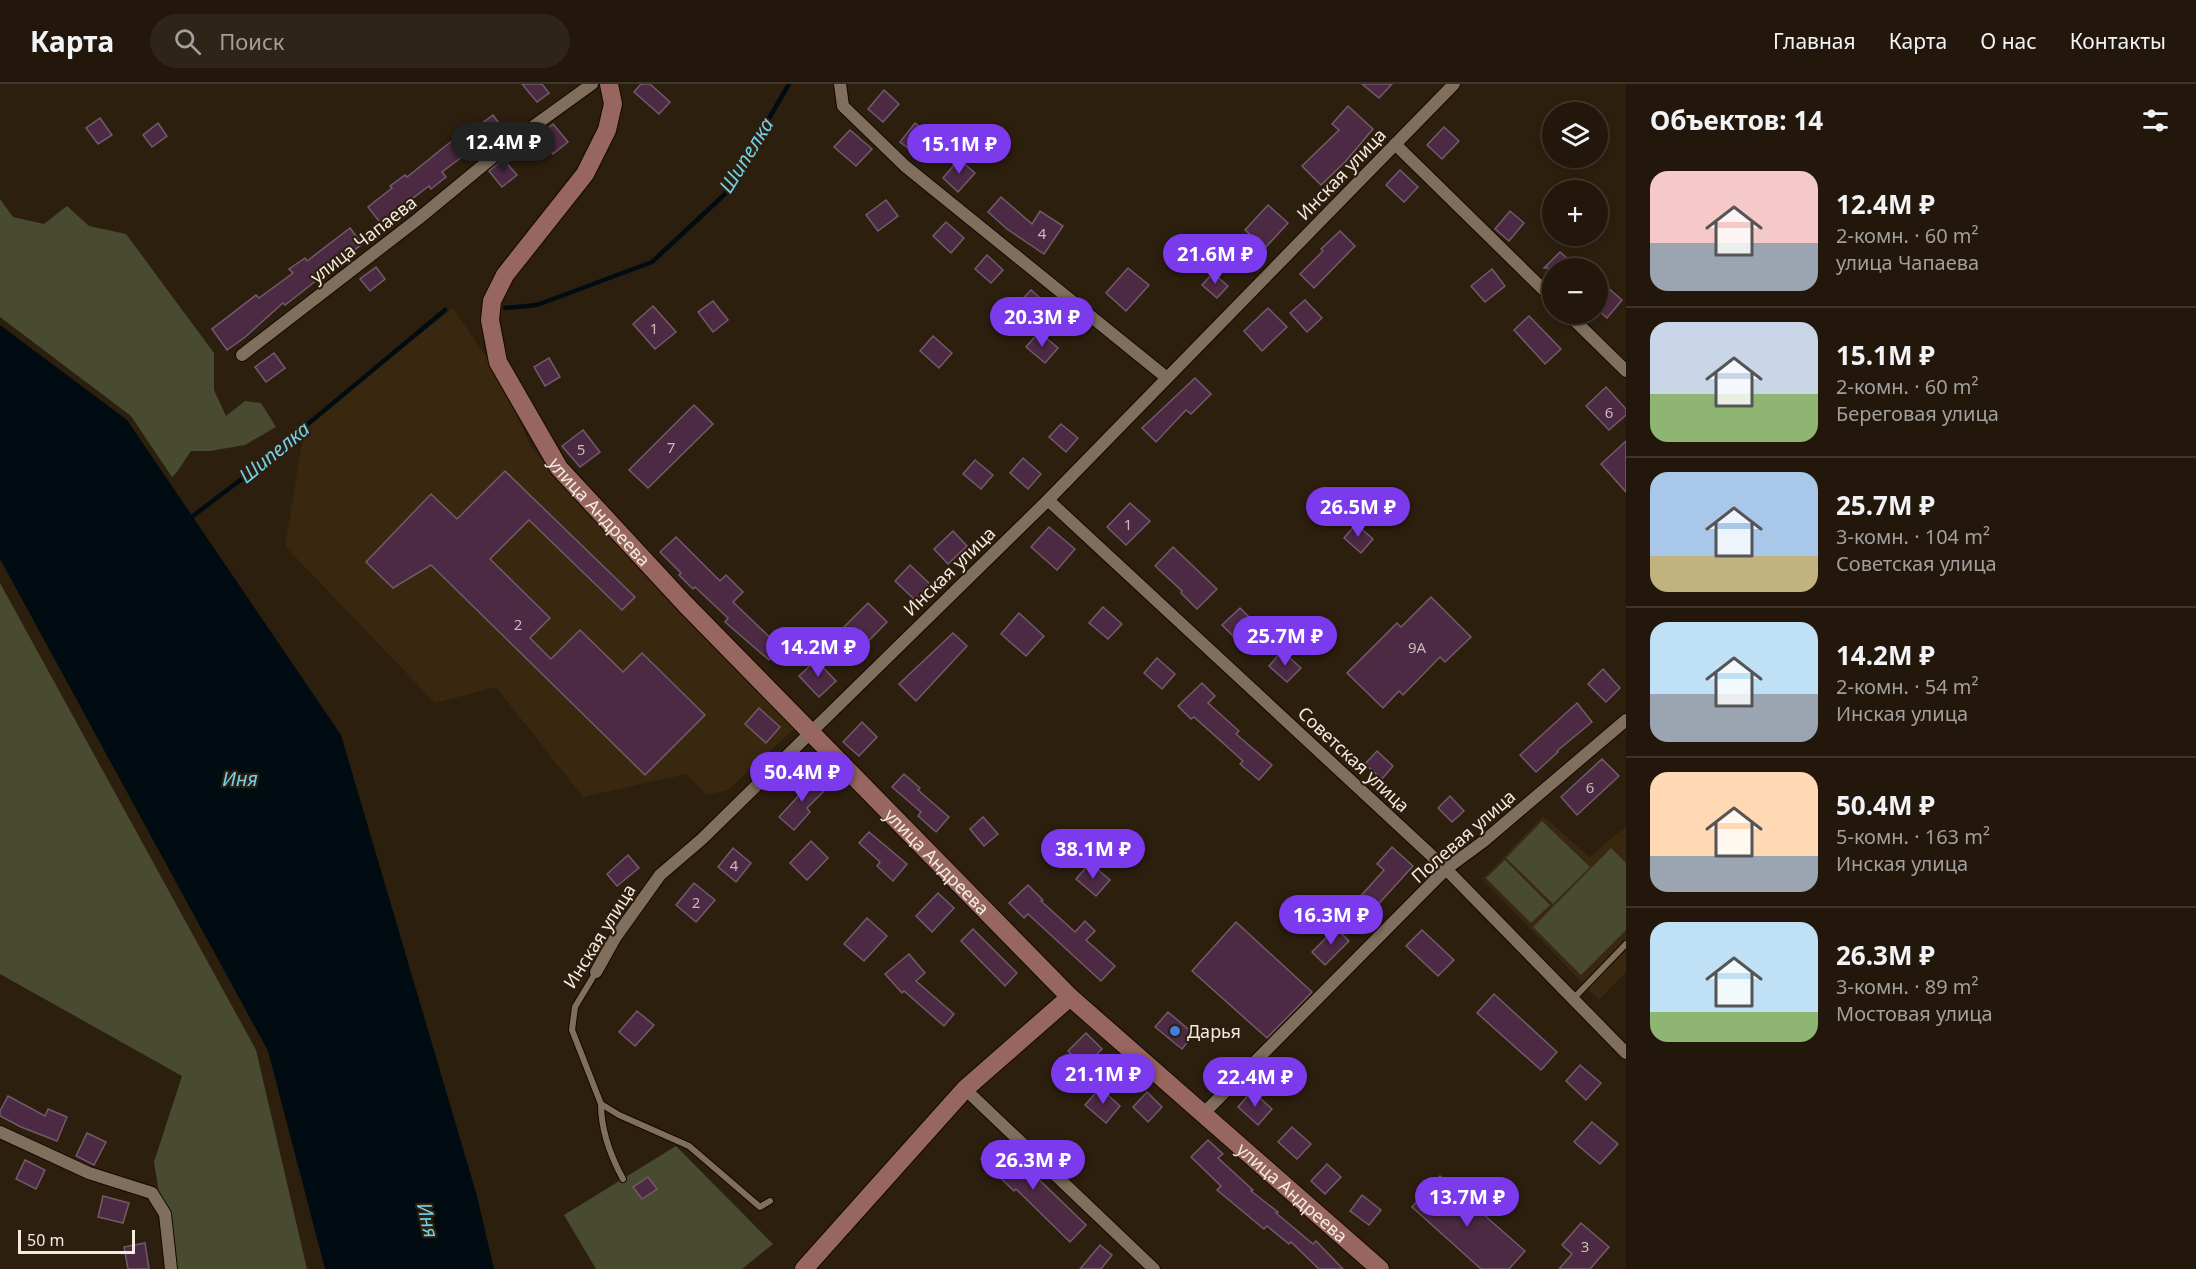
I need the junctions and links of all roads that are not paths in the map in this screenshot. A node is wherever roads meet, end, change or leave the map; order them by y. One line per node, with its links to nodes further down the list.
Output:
1 (592, 84): 8 (street, улица Чапаева)
2 (609, 84): 13 (street, улица Андреева)
3 (840, 84): 10 (street)
4 (1455, 84): 5 (street, Инская улица)
5 (1395, 144): 6 (street); 10 (street, Инская улица)
6 (1542, 288)
7 (1578, 324): 9 (street)
8 (242, 356)
9 (1626, 370)
10 (1167, 378): 11 (street, Инская улица)
11 (1048, 500): 13 (street, Инская улица); 14 (street, Советская улица)
12 (1626, 720): 14 (street, Полевая улица)
13 (810, 732): 16 (street, Инская улица); 17 (street, улица Андреева)
14 (1446, 869): 18 (street, Советская улица); 22 (street, Полевая улица)
15 (1626, 944): 18 (lane)
16 (596, 972): 21 (lane, Инская улица)
17 (1070, 997): 20 (street); 22 (street, улица Андреева)
18 (1573, 999): 19 (street, Советская улица)
19 (1626, 1053)
20 (965, 1089): 27 (street); 28 (street)
21 (601, 1104): 24 (lane, Инская улица); 25 (lane)
22 (1203, 1114): 29 (street, улица Андреева)
23 (0, 1132): 26 (street)
24 (623, 1179)
25 (770, 1201)
26 (171, 1269)
27 (804, 1269)
28 (1154, 1269)
29 (1380, 1269)

